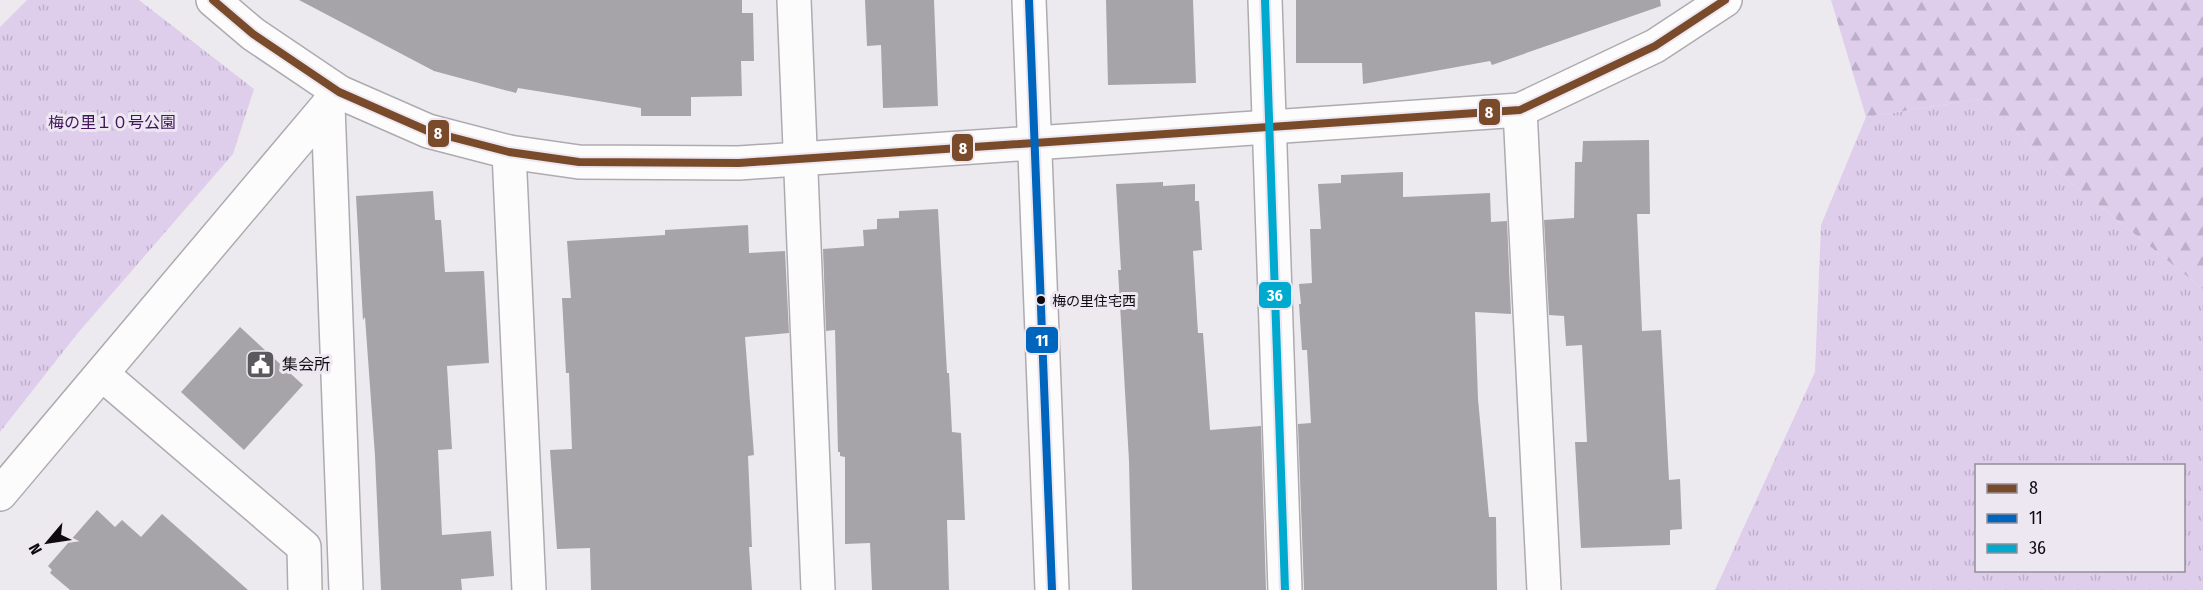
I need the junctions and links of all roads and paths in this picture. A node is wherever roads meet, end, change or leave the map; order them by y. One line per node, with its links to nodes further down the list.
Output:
1 (213, 0): 6 (street)
2 (794, 0): 11 (street)
3 (1029, 0): 9 (street)
4 (1265, 0): 8 (street)
5 (1725, 0): 7 (street)
6 (333, 99): 10 (street); 12 (street); 14 (street)
7 (1520, 110): 8 (street); 22 (street)
8 (1270, 126): 9 (street); 21 (street)
9 (1035, 142): 11 (street); 20 (street)
10 (508, 152): 11 (street); 18 (street)
11 (800, 158): 19 (street)
12 (102, 374): 13 (street); 15 (street)
13 (0, 494)
14 (344, 546): 15 (street); 17 (street)
15 (304, 547): 16 (street)
16 (305, 590)
17 (346, 590)
18 (529, 590)
19 (818, 590)
20 (1052, 590)
21 (1285, 590)
22 (1544, 590)

